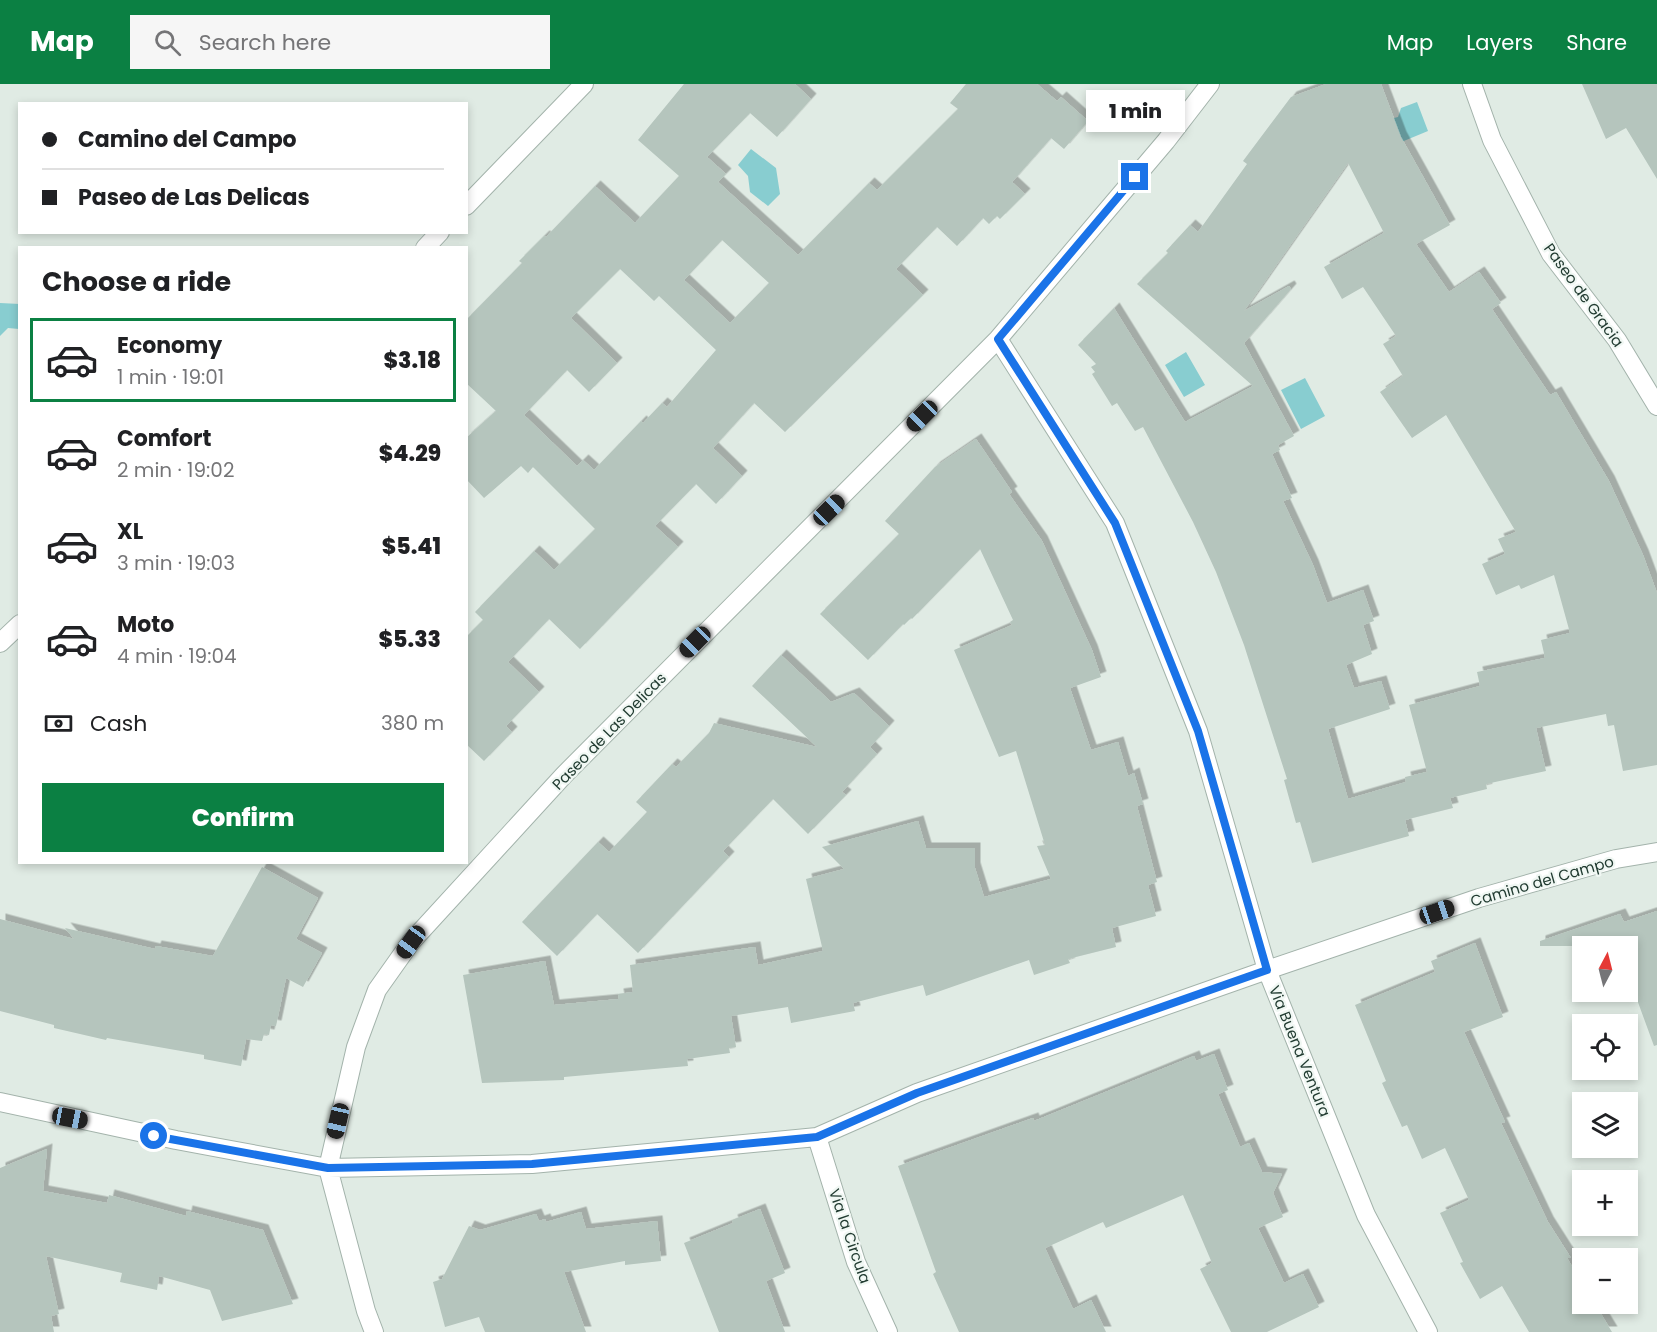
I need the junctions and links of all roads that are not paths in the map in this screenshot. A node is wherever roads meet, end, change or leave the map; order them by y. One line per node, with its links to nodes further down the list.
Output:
1 (584, 84): 4 (street)
2 (1210, 84): 7 (street, Paseo de Las Delicas)
3 (1472, 84): 8 (street, Paseo de Gracia)
4 (468, 204)
5 (438, 234): 6 (street)
6 (427, 246)
7 (998, 339): 12 (street, Via Buena Ventura); 15 (street, Paseo de Las Delicas)
8 (1657, 406)
9 (18, 626): 10 (street)
10 (0, 643)
11 (1657, 852): 12 (street, Camino del Campo)
12 (1267, 970): 14 (street, Camino del Campo); 18 (street, Via Buena Ventura)
13 (0, 1102): 15 (street, Camino del Campo)
14 (817, 1137): 15 (street, Camino del Campo); 17 (street, Via la Circula)
15 (328, 1168): 16 (street, Paseo de Las Delicas)
16 (374, 1332)
17 (888, 1332)
18 (1428, 1332)

